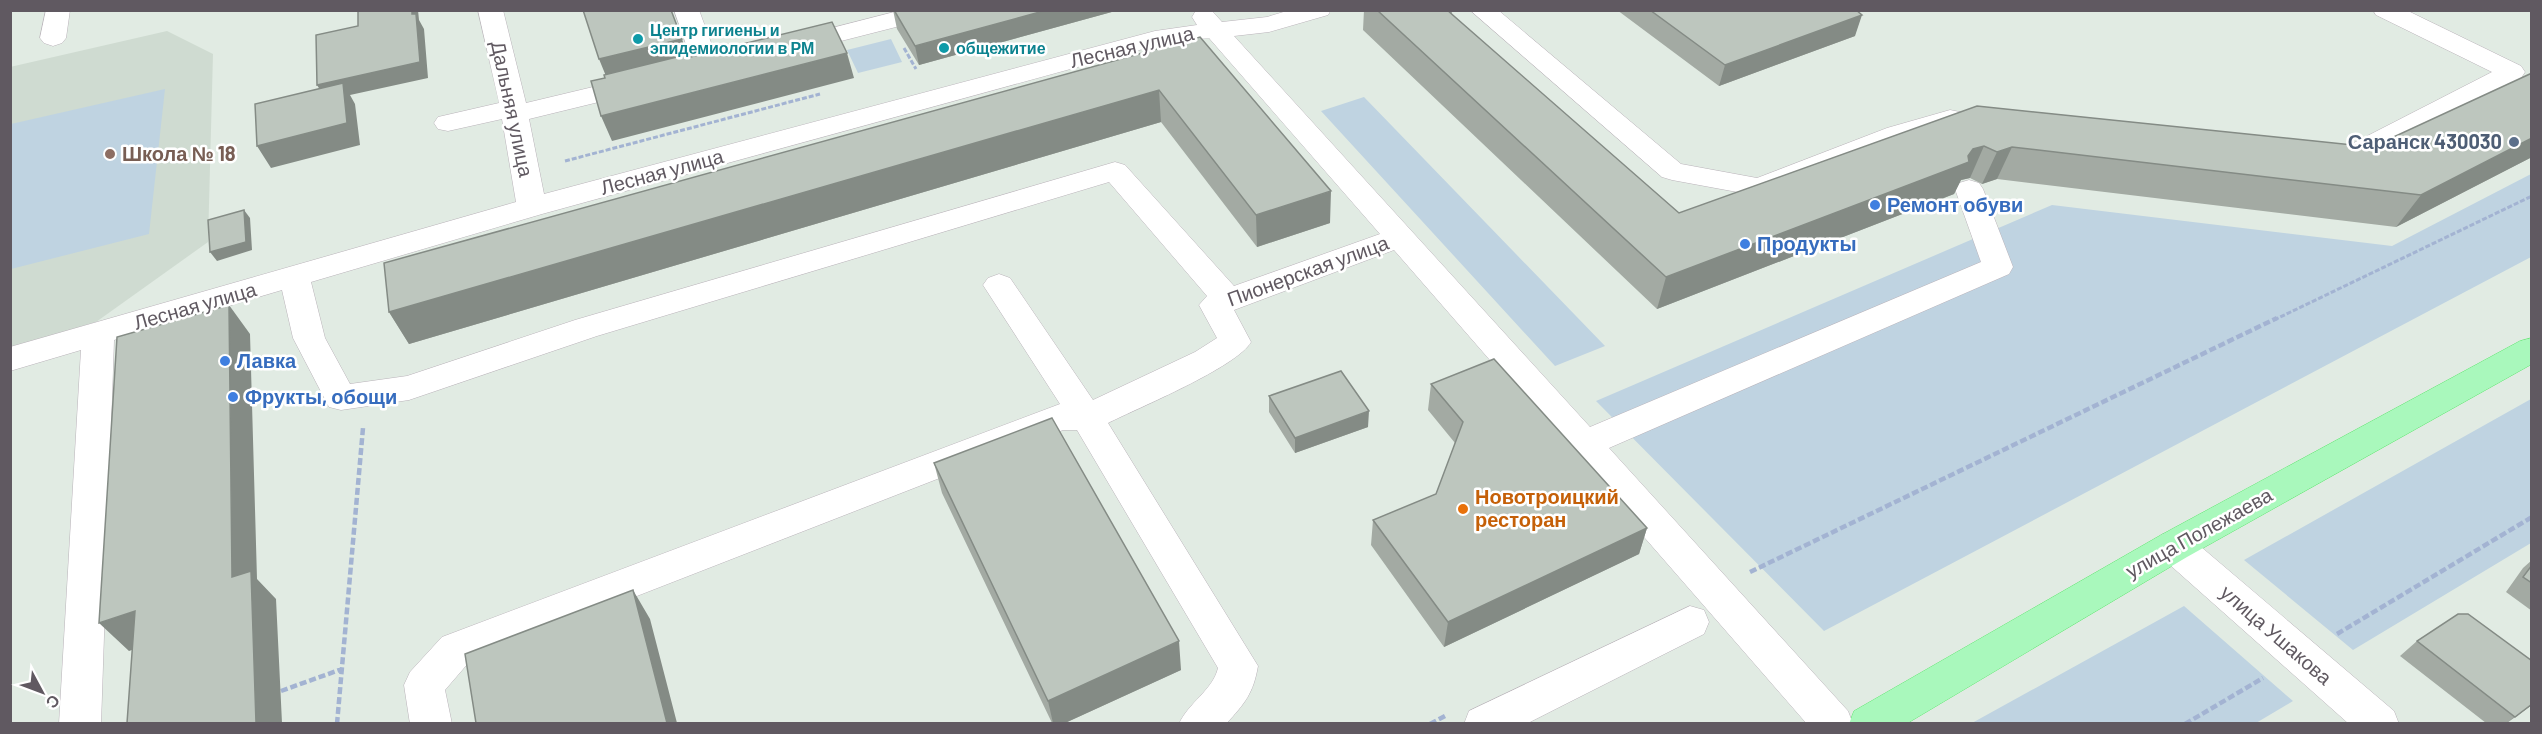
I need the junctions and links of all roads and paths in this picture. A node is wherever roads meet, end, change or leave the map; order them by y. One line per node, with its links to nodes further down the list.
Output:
1 (58, 10): 9 (street)
2 (490, 10): 11 (street, Дальняя улица)
3 (686, 10): 11 (street)
4 (934, 10): 10 (street)
5 (1319, 10): 8 (street, Лесная улица)
6 (1482, 10): 14 (street)
7 (2385, 10): 16 (street)
8 (1207, 20): 19 (street, Лесная улица); 20 (street)
9 (53, 38)
10 (765, 52)
11 (514, 111): 13 (street); 19 (street, Дальняя улица)
12 (1974, 121): 14 (street)
13 (448, 123)
14 (1897, 134): 15 (street)
15 (1922, 153)
16 (2302, 158)
17 (1969, 189): 29 (street)
18 (2532, 196): 31 (path)
19 (532, 207): 21 (street, Лесная улица)
20 (1401, 237): 23 (street, Пионерская улица); 29 (street)
21 (294, 278): 24 (street, Лесная улица); 27 (street)
22 (999, 285): 28 (street)
23 (1221, 302): 27 (street); 28 (street)
24 (98, 334): 26 (street, Лесная улица); 37 (street)
25 (2532, 349): 32 (main road, улица Полежаева)
26 (10, 359)
27 (366, 394): 35 (path)
28 (1087, 418): 39 (street); 40 (street)
29 (1585, 444): 42 (street)
30 (2532, 517): 34 (path)
31 (1804, 545)
32 (2174, 546): 34 (street, улица Ушакова); 43 (main road, улица Полежаева)
33 (1690, 622): 41 (street)
34 (2299, 657): 44 (path); 45 (street, улица Ушакова)
35 (342, 669): 36 (path); 38 (path)
36 (281, 691)
37 (80, 723)
38 (337, 723)
39 (431, 723)
40 (1199, 723)
41 (1484, 723)
42 (1833, 723)
43 (1869, 723)
44 (2185, 723)
45 (2379, 723)

